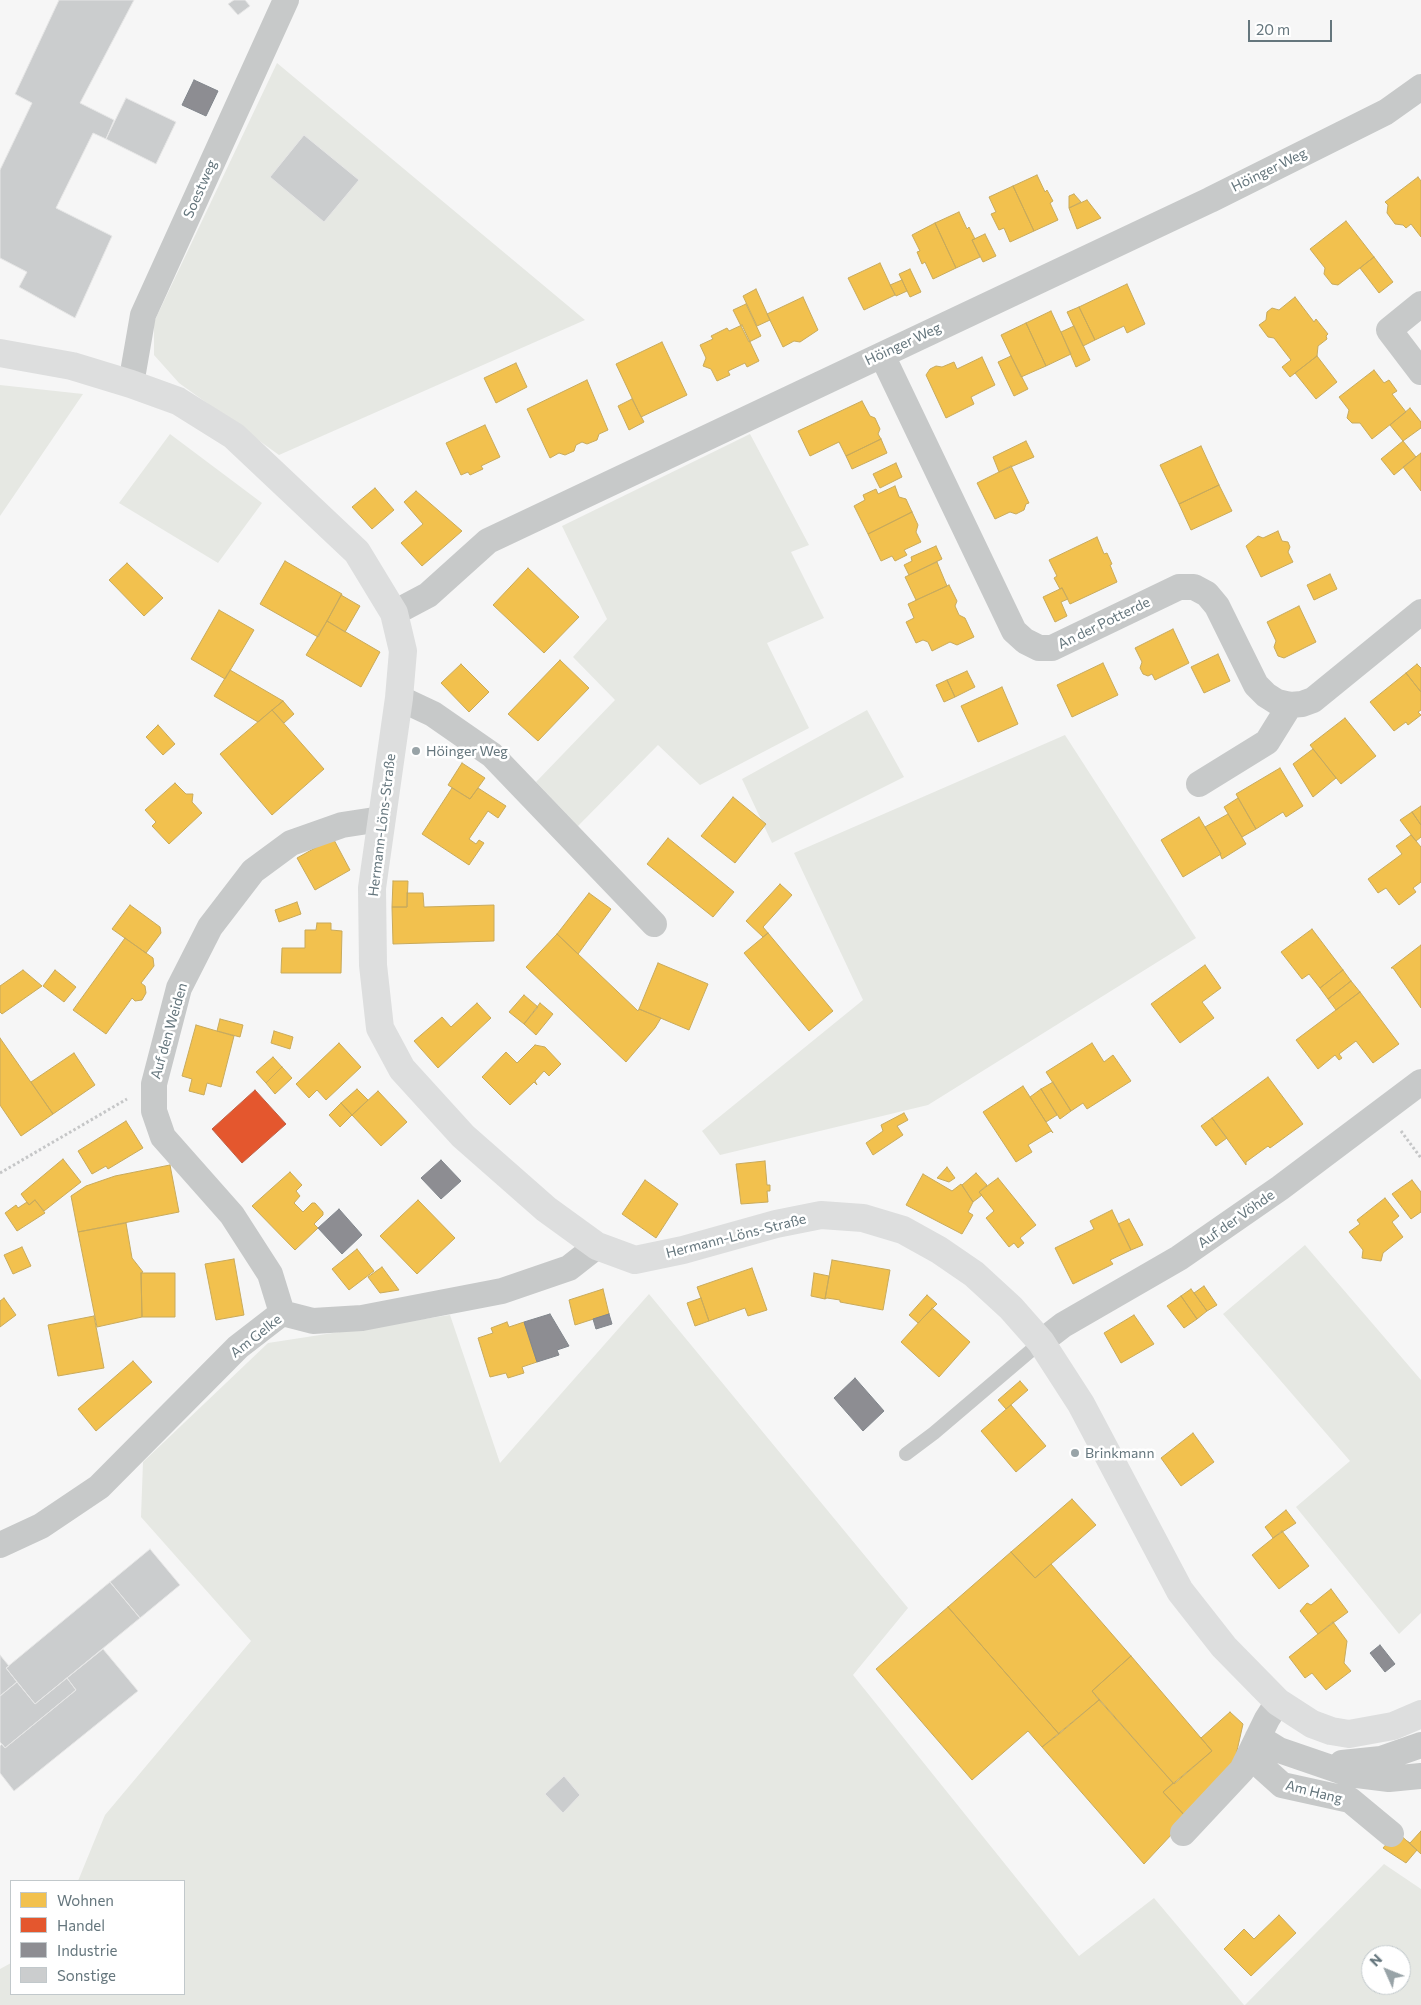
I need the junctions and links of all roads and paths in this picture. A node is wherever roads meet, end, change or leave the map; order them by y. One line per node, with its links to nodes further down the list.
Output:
1 (286, 0): 7 (street, Soestweg)
2 (1421, 87): 5 (street, Höinger Weg)
3 (1421, 304): 6 (street)
4 (0, 353): 7 (street, Hermann-Löns-Straße)
5 (882, 355): 9 (street, Höinger Weg); 11 (street, An der Potterde)
6 (1421, 372)
7 (131, 384): 9 (street, Hermann-Löns-Straße)
8 (1421, 612): 11 (street)
9 (394, 613): 10 (street, Hermann-Löns-Straße)
10 (399, 698): 13 (street, Hermann-Löns-Straße); 14 (street)
11 (1290, 705): 12 (street)
12 (1200, 784)
13 (381, 819): 16 (street, Auf den Weiden); 20 (street, Hermann-Löns-Straße)
14 (654, 924)
15 (1421, 1082): 17 (street, Auf der Vöhde)
16 (154, 1084): 19 (path); 21 (street, Auf den Weiden)
17 (1384, 1109): 18 (path); 22 (street, Auf der Vöhde)
18 (1421, 1158)
19 (0, 1174)
20 (597, 1246): 21 (street, Am Gelke); 22 (street, Hermann-Löns-Straße)
21 (282, 1313): 24 (street, Am Gelke)
22 (1041, 1342): 23 (lane); 25 (street, Hermann-Löns-Straße)
23 (906, 1454)
24 (0, 1545)
25 (1278, 1702): 26 (street, Hermann-Löns-Straße); 27 (street)
26 (1421, 1714)
27 (1258, 1737): 29 (street, Am Hang); 31 (street); 32 (street, Am Hang)
28 (1421, 1745): 29 (street, Am Hang)
29 (1327, 1765): 30 (street, Am Hang)
30 (1421, 1776)
31 (1183, 1833)
32 (1391, 1834)

